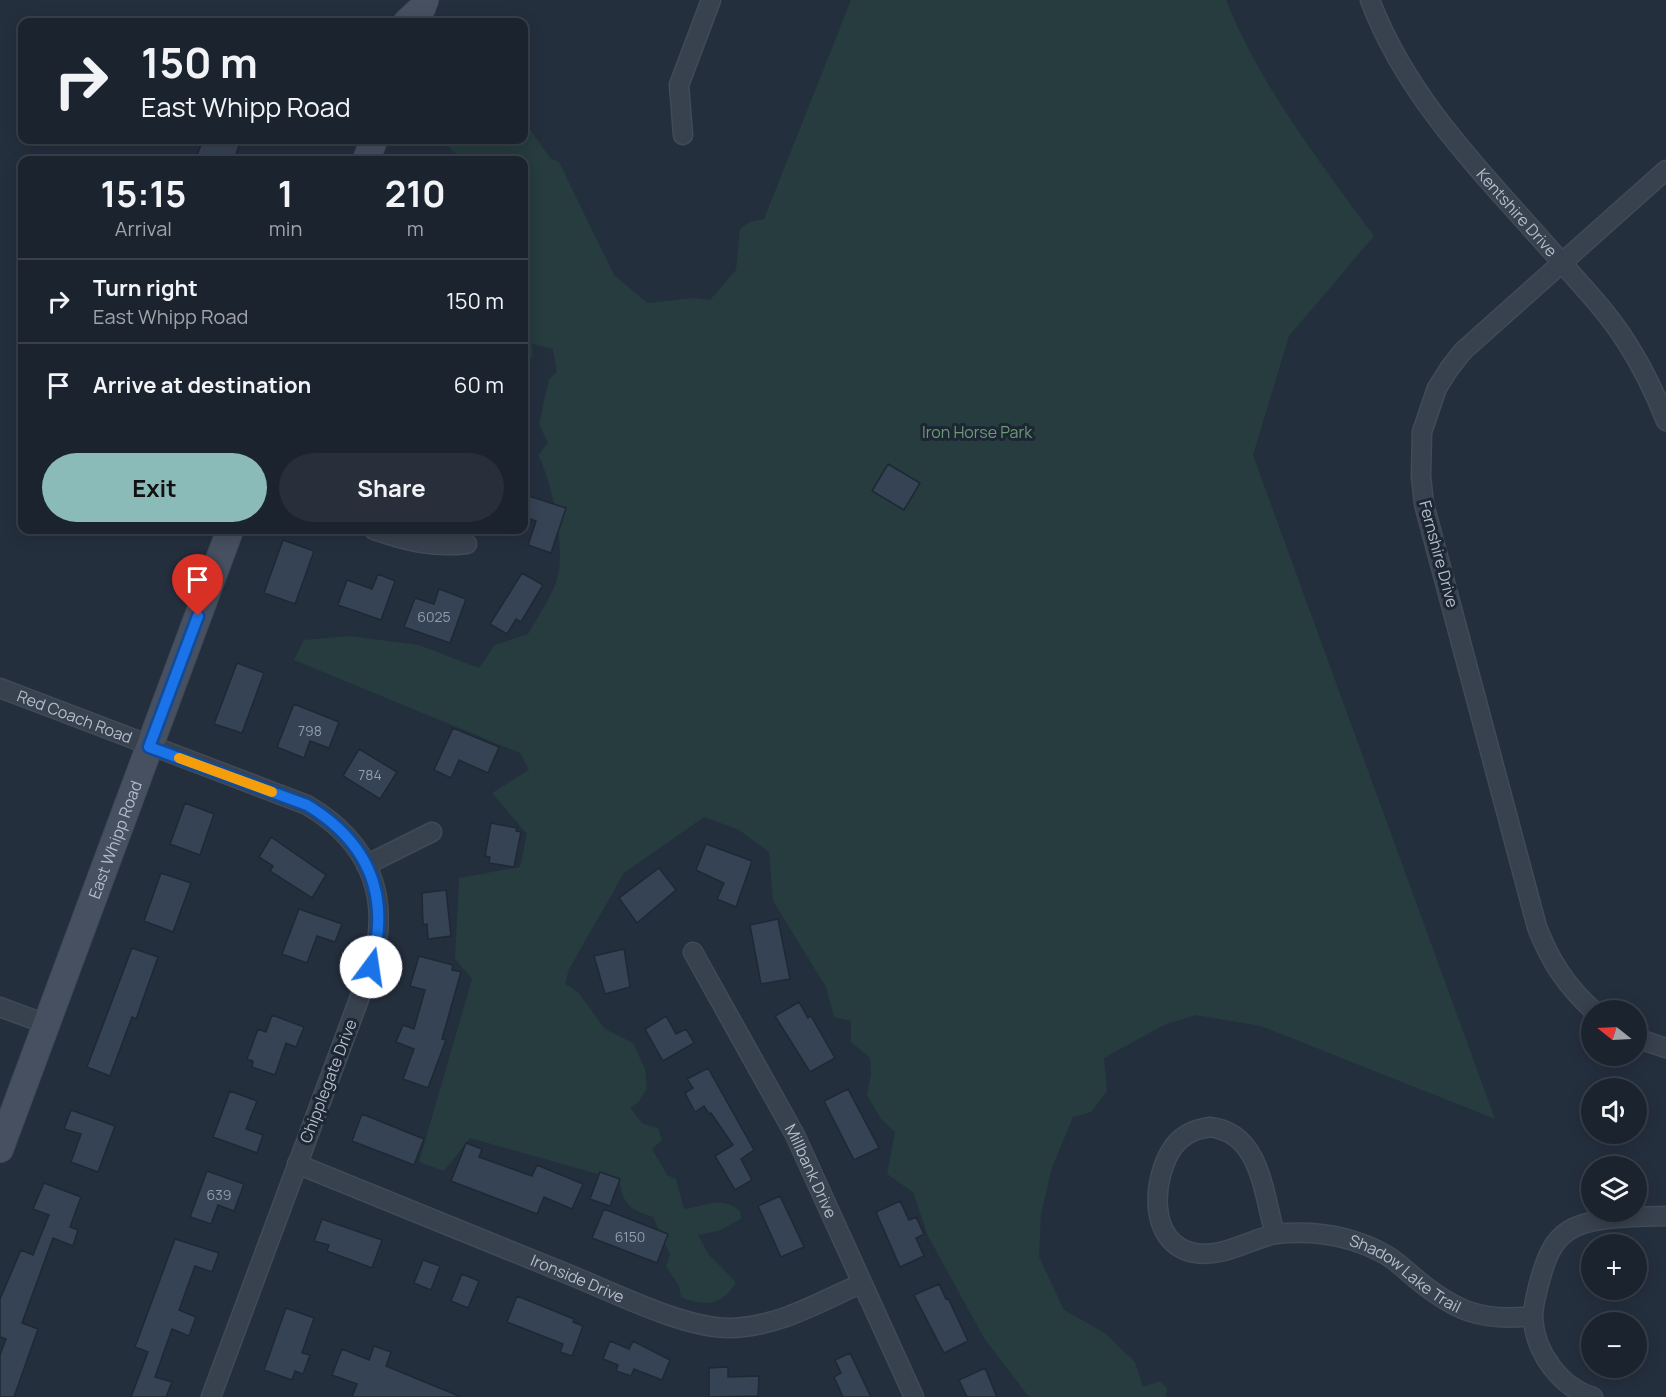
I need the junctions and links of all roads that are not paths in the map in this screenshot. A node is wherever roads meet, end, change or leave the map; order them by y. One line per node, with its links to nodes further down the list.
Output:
1 (711, 0): 3 (street)
2 (1370, 0): 5 (street, Kentshire Drive)
3 (683, 135)
4 (1666, 170): 5 (street, Fernshire Drive)
5 (1563, 264): 6 (street, Kentshire Drive); 15 (street, Fernshire Drive)
6 (1666, 422)
7 (229, 534): 11 (main road, East Whipp Road)
8 (386, 534): 9 (street)
9 (467, 544)
10 (0, 688): 11 (street, Red Coach Road)
11 (149, 747): 13 (street, Chipplegate Drive); 17 (main road, East Whipp Road)
12 (432, 832): 13 (street)
13 (366, 865): 21 (street, Chipplegate Drive)
14 (693, 952): 24 (street, Millbank Drive)
15 (1582, 1000)
16 (0, 1007): 17 (street)
17 (46, 1024): 20 (main road, East Whipp Road)
18 (1647, 1042): 19 (street)
19 (1666, 1048)
20 (0, 1149)
21 (297, 1164): 24 (street, Ironside Drive); 26 (street, Chipplegate Drive)
22 (1666, 1215): 25 (street)
23 (1275, 1234): 23 (street, Shadow Lake Trail); 25 (street, Shadow Lake Trail)
24 (862, 1282): 27 (street, Millbank Drive)
25 (1533, 1316): 28 (street)
26 (215, 1396)
27 (914, 1397)
28 (1593, 1397)

